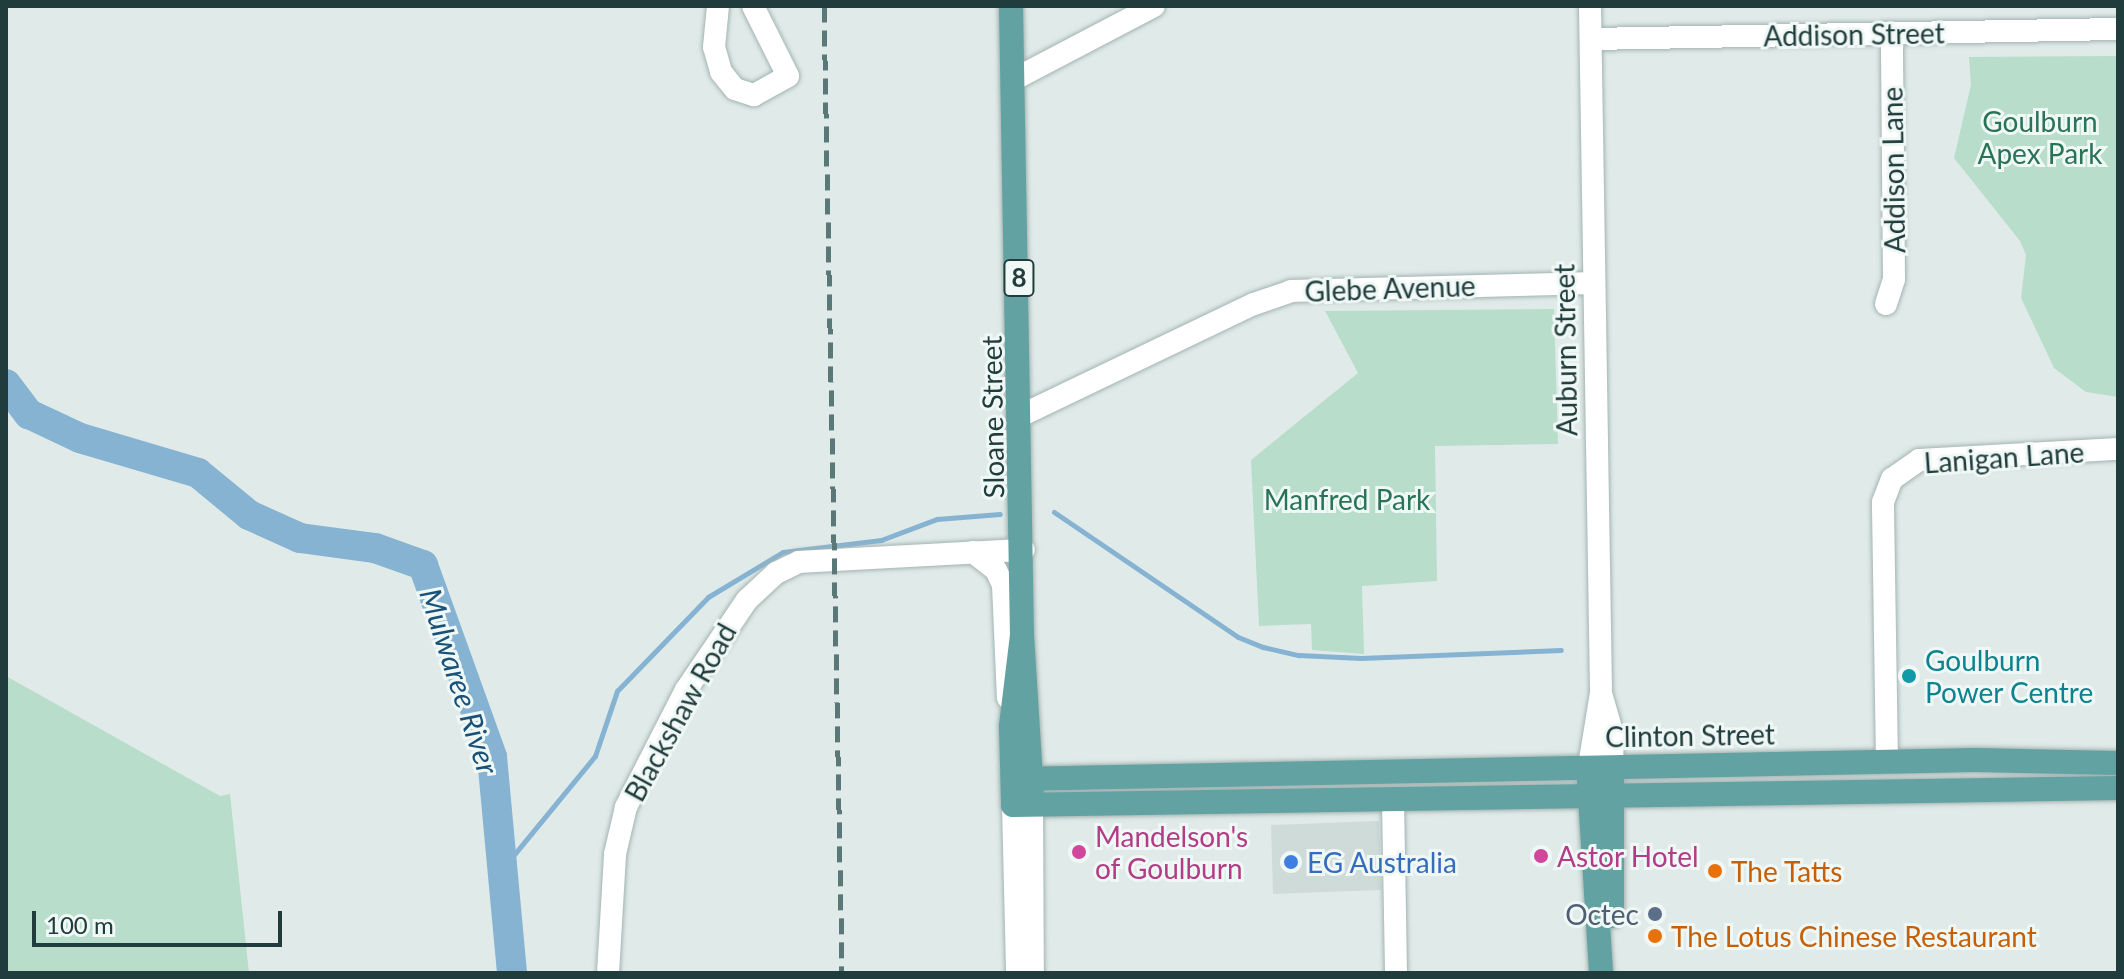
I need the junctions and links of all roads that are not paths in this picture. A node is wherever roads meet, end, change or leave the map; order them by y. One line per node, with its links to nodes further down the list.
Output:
1 (718, 6): 2 (street)
2 (753, 6)
3 (1011, 6): 9 (main road, Sloane Street / 8)
4 (1154, 6): 9 (street)
5 (1590, 6): 8 (street, Auburn Street)
6 (2118, 29): 7 (street, Addison Street)
7 (1892, 34): 8 (street, Addison Street); 11 (street, Addison Lane)
8 (1591, 39): 10 (street, Auburn Street)
9 (1013, 80): 12 (main road, Sloane Street / 8)
10 (1593, 283): 12 (street, Glebe Avenue); 20 (street, Auburn Street)
11 (1886, 304)
12 (1022, 415): 14 (main road, Sloane Street / 8)
13 (2118, 449): 18 (street, Lanigan Lane)
14 (1024, 550): 15 (street, Blackshaw Road); 16 (main road, Sloane Street / 8)
15 (973, 552): 17 (street); 28 (street, Blackshaw Road)
16 (1022, 635): 17 (main road, Sloane Street / 8); 22 (main road, Sloane Street / 8)
17 (1011, 726): 22 (main road, Sloane Street / 8)
18 (1887, 762): 19 (main road, Clinton Street); 20 (main road, Clinton Street)
19 (2118, 763)
20 (1601, 766): 21 (main road, Clinton Street); 24 (main road, Auburn Street)
21 (1264, 777): 22 (main road, Clinton Street); 26 (main road)
22 (1023, 780): 27 (main road, Sloane Street)
23 (2118, 788): 24 (main road)
24 (1601, 795): 25 (main road); 32 (main road, Auburn Street); 33 (main road, Auburn Street)
25 (1393, 800): 26 (main road); 31 (street)
26 (1264, 802): 27 (main road)
27 (1023, 805): 29 (street, Sloane Street); 30 (street, Sloane Street)
28 (608, 973)
29 (1017, 973)
30 (1033, 973)
31 (1396, 973)
32 (1601, 973)
33 (1613, 973)

